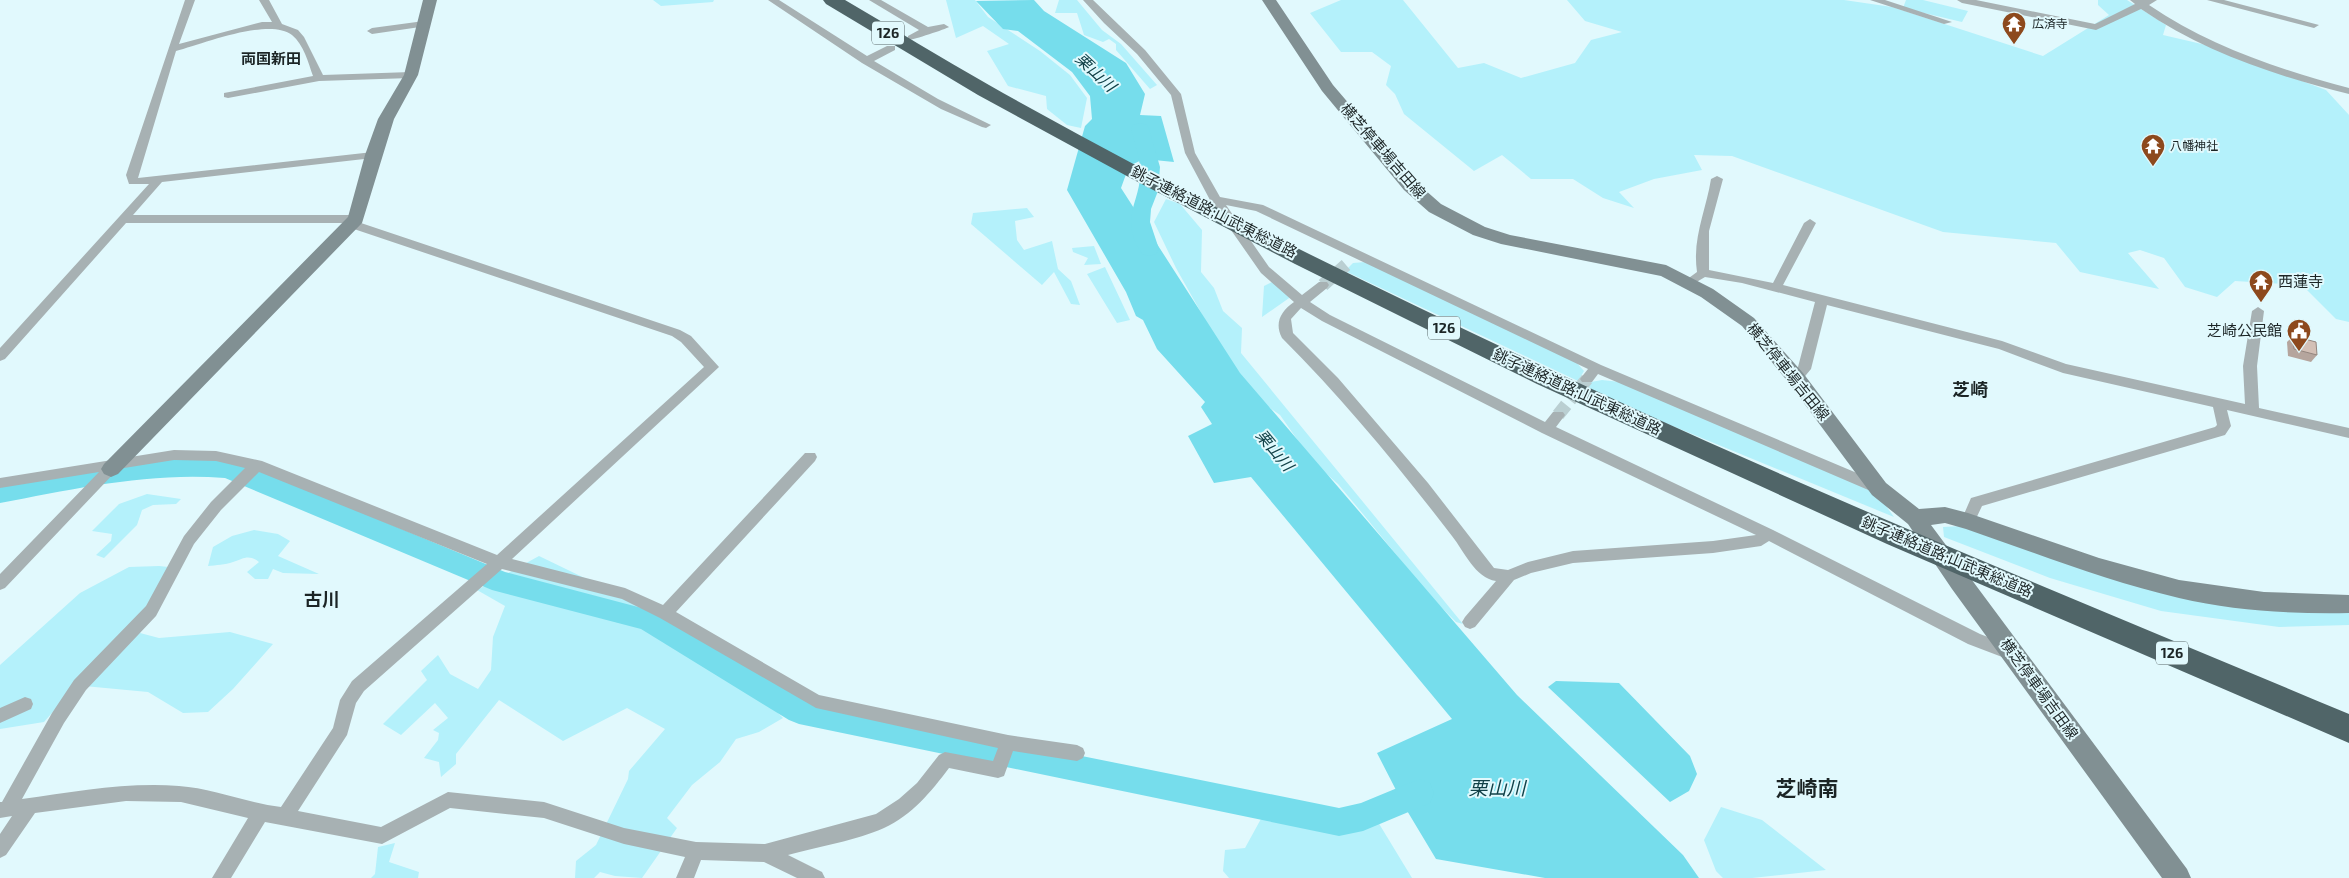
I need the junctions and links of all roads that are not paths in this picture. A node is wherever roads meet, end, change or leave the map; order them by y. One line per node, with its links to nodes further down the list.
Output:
1 (190, 0): 23 (street)
2 (264, 0): 16 (street)
3 (430, 0): 15 (main road)
4 (773, 0): 24 (street)
5 (832, 0): 69 (highway, 銚子連絡道路;山武東総道路 / 126)
6 (874, 0): 19 (street)
7 (1088, 0): 33 (street)
8 (1270, 0): 39 (main road, 横芝停車場吉田線)
9 (1875, 0): 14 (street)
10 (1962, 0): 13 (street)
11 (2152, 0): 13 (street)
12 (2212, 0): 17 (street)
13 (2137, 2): 27 (street)
14 (1947, 22)
15 (424, 24): 20 (street); 25 (main road)
16 (278, 25): 23 (street); 26 (street)
17 (2314, 25)
18 (944, 27): 19 (street)
19 (926, 30): 21 (street)
20 (372, 31)
21 (911, 38)
22 (891, 48): 24 (street)
23 (172, 50): 32 (street)
24 (866, 61): 29 (street)
25 (411, 75): 26 (street); 30 (main road)
26 (319, 78): 28 (street)
27 (2349, 91)
28 (228, 95)
29 (986, 125)
30 (373, 154): 32 (street); 35 (main road)
31 (1718, 179): 39 (street)
32 (158, 180): 34 (street)
33 (1216, 200): 37 (street); 43 (street)
34 (123, 219): 35 (street); 45 (street)
35 (354, 221): 54 (main road); 60 (street)
36 (1810, 223): 41 (street)
37 (1356, 256): 38 (street); 56 (street)
38 (1346, 265)
39 (1696, 278): 41 (street); 46 (main road, 横芝停車場吉田線)
40 (1322, 285): 43 (street)
41 (1776, 288): 42 (street)
42 (1822, 300): 46 (street); 47 (street)
43 (1302, 302): 50 (street); 61 (street)
44 (2258, 311): 48 (street)
45 (0, 356)
46 (1796, 378): 56 (main road, 横芝停車場吉田線)
47 (2219, 404): 48 (street); 58 (street)
48 (2252, 410): 51 (street)
49 (1558, 415): 50 (street)
50 (1547, 429): 59 (street)
51 (2349, 433)
52 (810, 457): 64 (street)
53 (257, 465): 54 (street); 60 (street); 73 (street)
54 (109, 471): 55 (street); 62 (street)
55 (0, 484)
56 (1879, 488): 57 (main road, 横芝停車場吉田線)
57 (1914, 518): 58 (main road); 66 (main road, 横芝停車場吉田線)
58 (1968, 521): 63 (main road)
59 (1768, 534): 61 (street); 66 (street)
60 (500, 562): 64 (street); 75 (street)
61 (1509, 576): 65 (street)
62 (0, 584)
63 (2349, 604)
64 (665, 613): 70 (street)
65 (1470, 622)
66 (2013, 654): 82 (main road, 横芝停車場吉田線)
67 (25, 704): 68 (street)
68 (0, 716)
69 (2349, 729)
70 (1008, 742): 71 (street); 78 (street)
71 (1077, 753)
72 (30, 806): 73 (street); 74 (street); 76 (street)
73 (4, 809)
74 (261, 813): 75 (street); 79 (street)
75 (285, 816): 77 (street)
76 (0, 849)
77 (696, 851): 78 (street); 80 (street)
78 (765, 853): 81 (street)
79 (221, 878)
80 (685, 878)
81 (816, 878)
82 (2178, 878)

